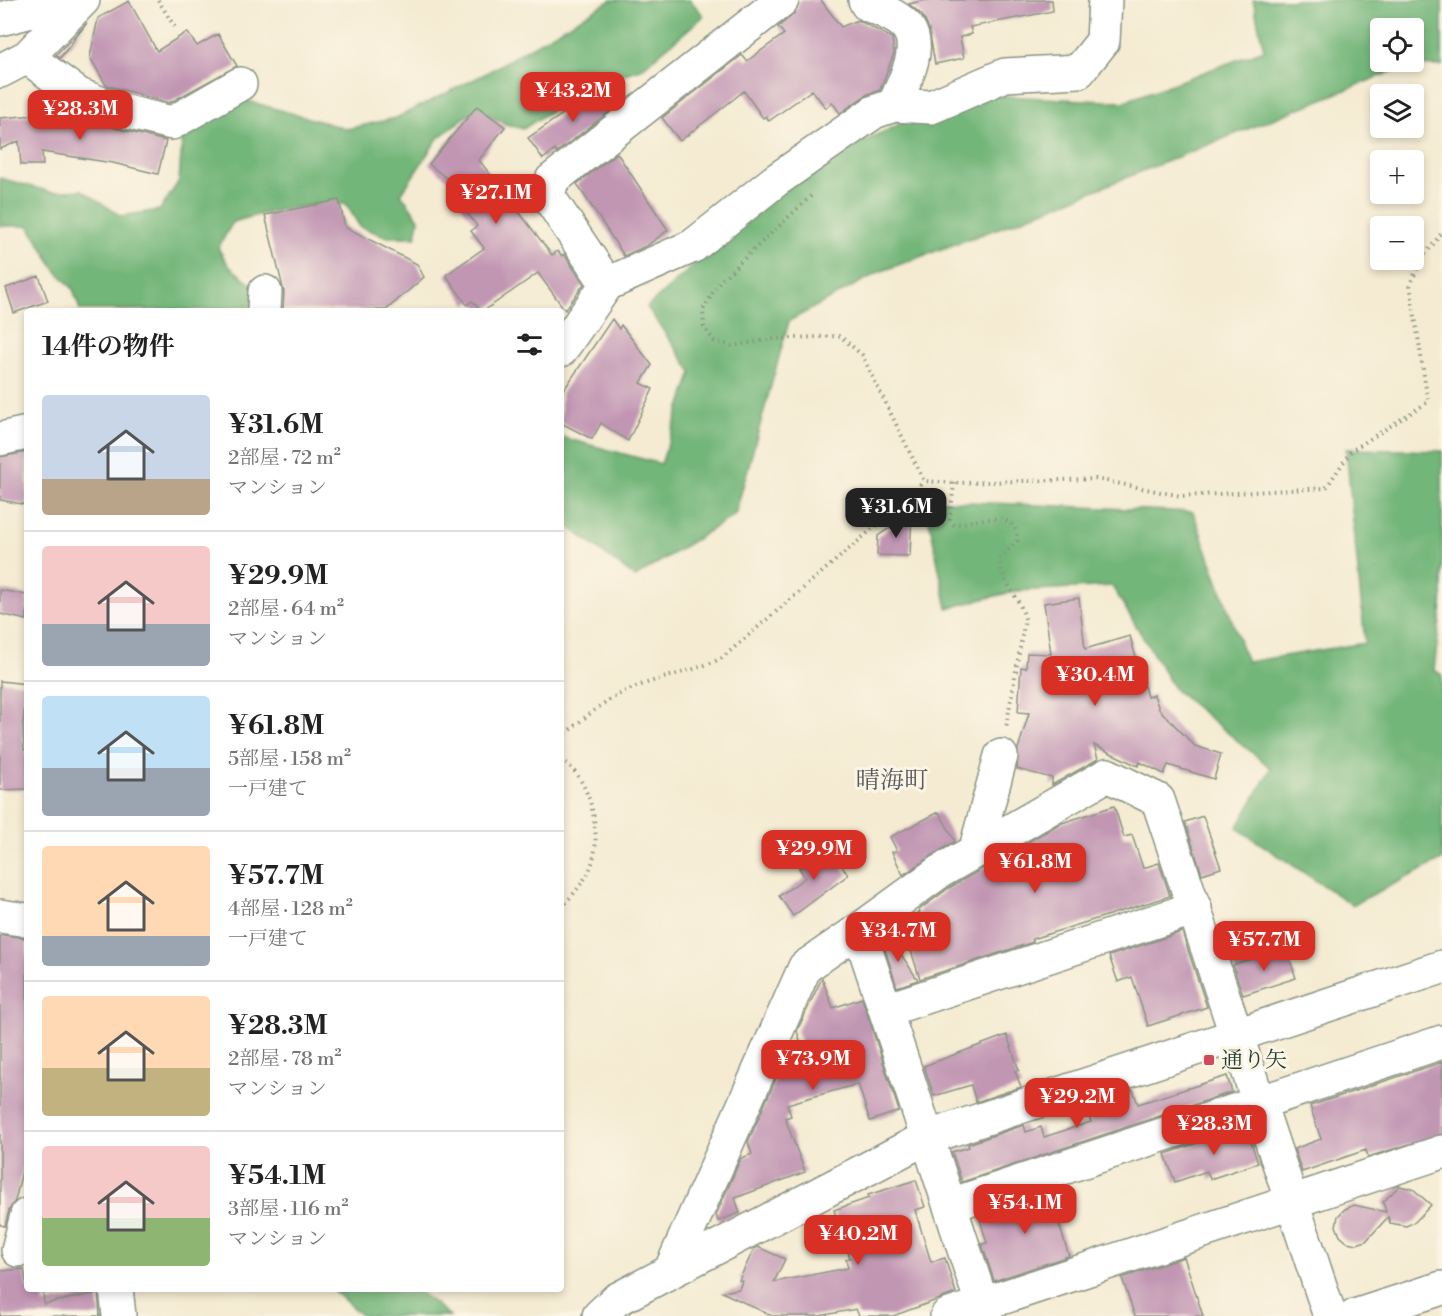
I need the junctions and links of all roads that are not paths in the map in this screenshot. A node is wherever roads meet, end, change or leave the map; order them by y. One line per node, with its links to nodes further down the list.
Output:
1 (75, 0): 6 (street)
2 (83, 0): 7 (street)
3 (782, 0): 10 (street)
4 (865, 0): 9 (street)
5 (1106, 0): 9 (street)
6 (0, 19)
7 (14, 64): 8 (street)
8 (240, 84)
9 (894, 105): 10 (street)
10 (607, 284): 11 (street)
11 (564, 346)
12 (24, 434): 13 (street)
13 (0, 439)
14 (1001, 756): 15 (street)
15 (975, 852): 16 (street); 19 (street)
16 (1195, 908): 21 (street); 22 (street)
17 (0, 916): 18 (street)
18 (24, 920)
19 (859, 930): 21 (street); 31 (street)
20 (1442, 967): 22 (street)
21 (886, 1010): 25 (street)
22 (1236, 1035): 24 (street); 25 (street)
23 (1442, 1042): 24 (street)
24 (1259, 1104): 27 (street); 28 (street)
25 (926, 1138): 28 (street); 31 (street)
26 (1442, 1152): 27 (street)
27 (1292, 1203): 34 (street); 38 (street)
28 (951, 1205): 34 (street)
29 (24, 1224): 30 (street)
30 (15, 1251)
31 (670, 1272): 36 (street)
32 (1442, 1288): 39 (street)
33 (116, 1292): 35 (street)
34 (984, 1310): 37 (street)
35 (119, 1316)
36 (599, 1316)
37 (947, 1316)
38 (1330, 1316)
39 (1354, 1316)

